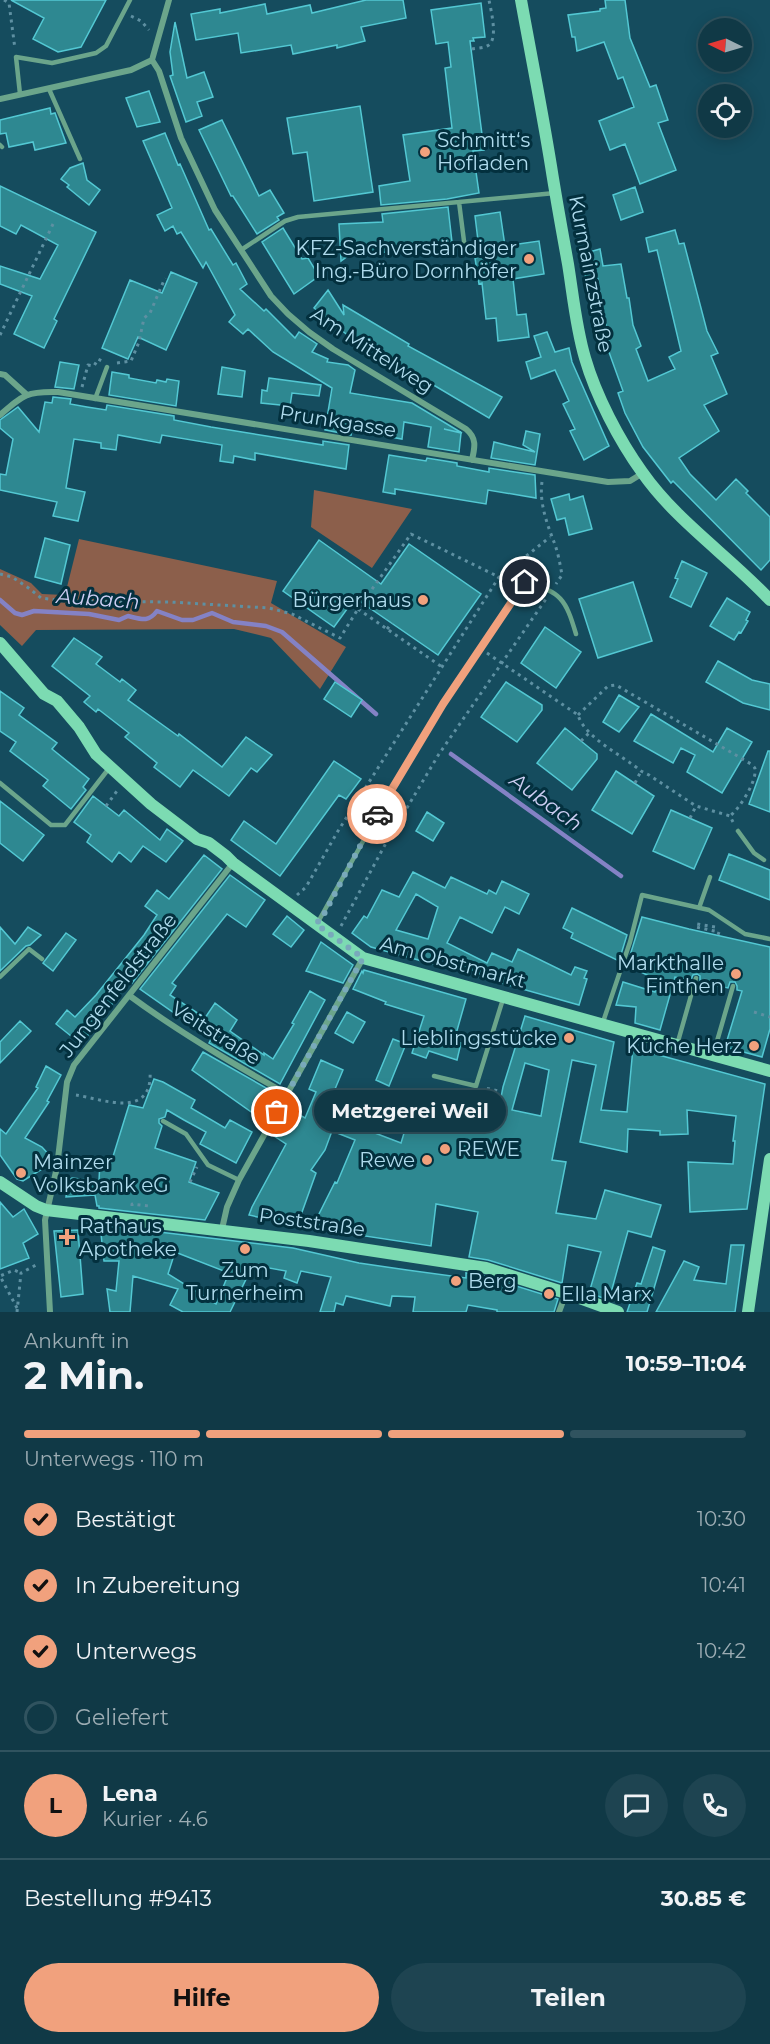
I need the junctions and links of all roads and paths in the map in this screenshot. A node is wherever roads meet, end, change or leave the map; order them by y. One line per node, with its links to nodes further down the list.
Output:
1 (4, 0): 9 (path)
2 (130, 0): 6 (lane)
3 (169, 0): 10 (street)
4 (489, 0): 8 (path)
5 (521, 0): 15 (main road, Kurmainzstraße)
6 (124, 12): 7 (path); 9 (lane)
7 (152, 33)
8 (472, 49)
9 (16, 57): 12 (lane)
10 (152, 60): 11 (street); 19 (street, Am Mittelweg)
11 (49, 89): 12 (street); 14 (lane)
12 (20, 94): 13 (street)
13 (0, 99)
14 (80, 159)
15 (555, 192): 16 (lane); 29 (main road, Kurmainzstraße)
16 (459, 202): 18 (lane); 19 (lane)
17 (54, 222): 21 (path)
18 (465, 249)
19 (241, 250): 28 (street, Am Mittelweg)
20 (165, 278): 22 (path)
21 (0, 335)
22 (108, 364): 24 (path); 26 (lane)
23 (0, 374): 25 (street)
24 (81, 389)
25 (26, 394): 26 (street, Prunkgasse); 27 (street)
26 (95, 399): 28 (street, Prunkgasse)
27 (0, 415)
28 (472, 460): 29 (street, Prunkgasse)
29 (643, 473): 36 (main road, Kurmainzstraße)
30 (542, 480): 31 (path)
31 (551, 536): 33 (path); 35 (path)
32 (0, 574): 37 (path)
33 (499, 577): 34 (path); 37 (path); 44 (path)
34 (525, 582): 35 (lane); 42 (lane)
35 (551, 591): 40 (lane); 43 (path)
36 (770, 600)
37 (358, 609): 39 (path)
38 (392, 623): 39 (path)
39 (387, 629): 44 (path)
40 (576, 634)
41 (0, 643): 48 (main road, Am Obstmarkt)
42 (481, 648): 43 (path); 63 (lane)
43 (502, 665): 45 (path); 65 (path)
44 (442, 667): 61 (path)
45 (578, 715): 46 (path); 55 (path)
46 (589, 733): 47 (path); 49 (path)
47 (581, 741)
48 (110, 767): 50 (lane); 59 (main road, Am Obstmarkt)
49 (641, 771): 51 (path); 54 (path)
50 (0, 783)
51 (634, 783)
52 (120, 788): 53 (path)
53 (106, 806)
54 (696, 806): 55 (path); 56 (path)
55 (730, 816): 57 (path)
56 (690, 818)
57 (738, 831): 58 (lane)
58 (764, 860)
59 (234, 864): 63 (main road, Am Obstmarkt); 73 (street, Jungenfeldstraße)
60 (710, 877): 62 (lane)
61 (295, 896)
62 (699, 908): 64 (lane); 77 (lane)
63 (316, 924): 69 (main road, Am Obstmarkt)
64 (730, 924): 66 (path); 67 (lane)
65 (340, 928)
66 (718, 936)
67 (770, 939)
68 (42, 958): 70 (lane)
69 (363, 958): 74 (main road, Am Obstmarkt); 84 (street)
70 (0, 977)
71 (696, 978): 72 (path); 78 (lane)
72 (733, 986): 79 (lane)
73 (130, 996): 84 (street, Veitstraße); 94 (street, Jungenfeldstraße)
74 (504, 997): 77 (main road, Am Obstmarkt); 83 (lane)
75 (755, 1013): 76 (path)
76 (770, 1017)
77 (603, 1025): 78 (main road, Am Obstmarkt)
78 (677, 1045): 79 (main road, Am Obstmarkt)
79 (713, 1055): 81 (main road, Am Obstmarkt)
80 (150, 1071): 85 (path)
81 (770, 1071)
82 (434, 1076): 83 (lane)
83 (476, 1086): 86 (path); 88 (path)
84 (287, 1094): 90 (street)
85 (77, 1095)
86 (466, 1119)
87 (163, 1121): 90 (lane)
88 (472, 1126)
89 (770, 1159): 103 (main road)
90 (239, 1180): 95 (street)
91 (0, 1182): 94 (main road, Poststraße)
92 (149, 1203): 93 (path)
93 (143, 1205)
94 (46, 1210): 95 (main road, Poststraße); 100 (street, Jungenfeldstraße)
95 (222, 1230): 98 (main road, Poststraße)
96 (36, 1265): 97 (path)
97 (21, 1273): 99 (path); 99 (path)
98 (566, 1293): 101 (street); 102 (main road, Poststraße)
99 (17, 1310)
100 (50, 1312)
101 (559, 1312)
102 (618, 1312)
103 (748, 1312)

